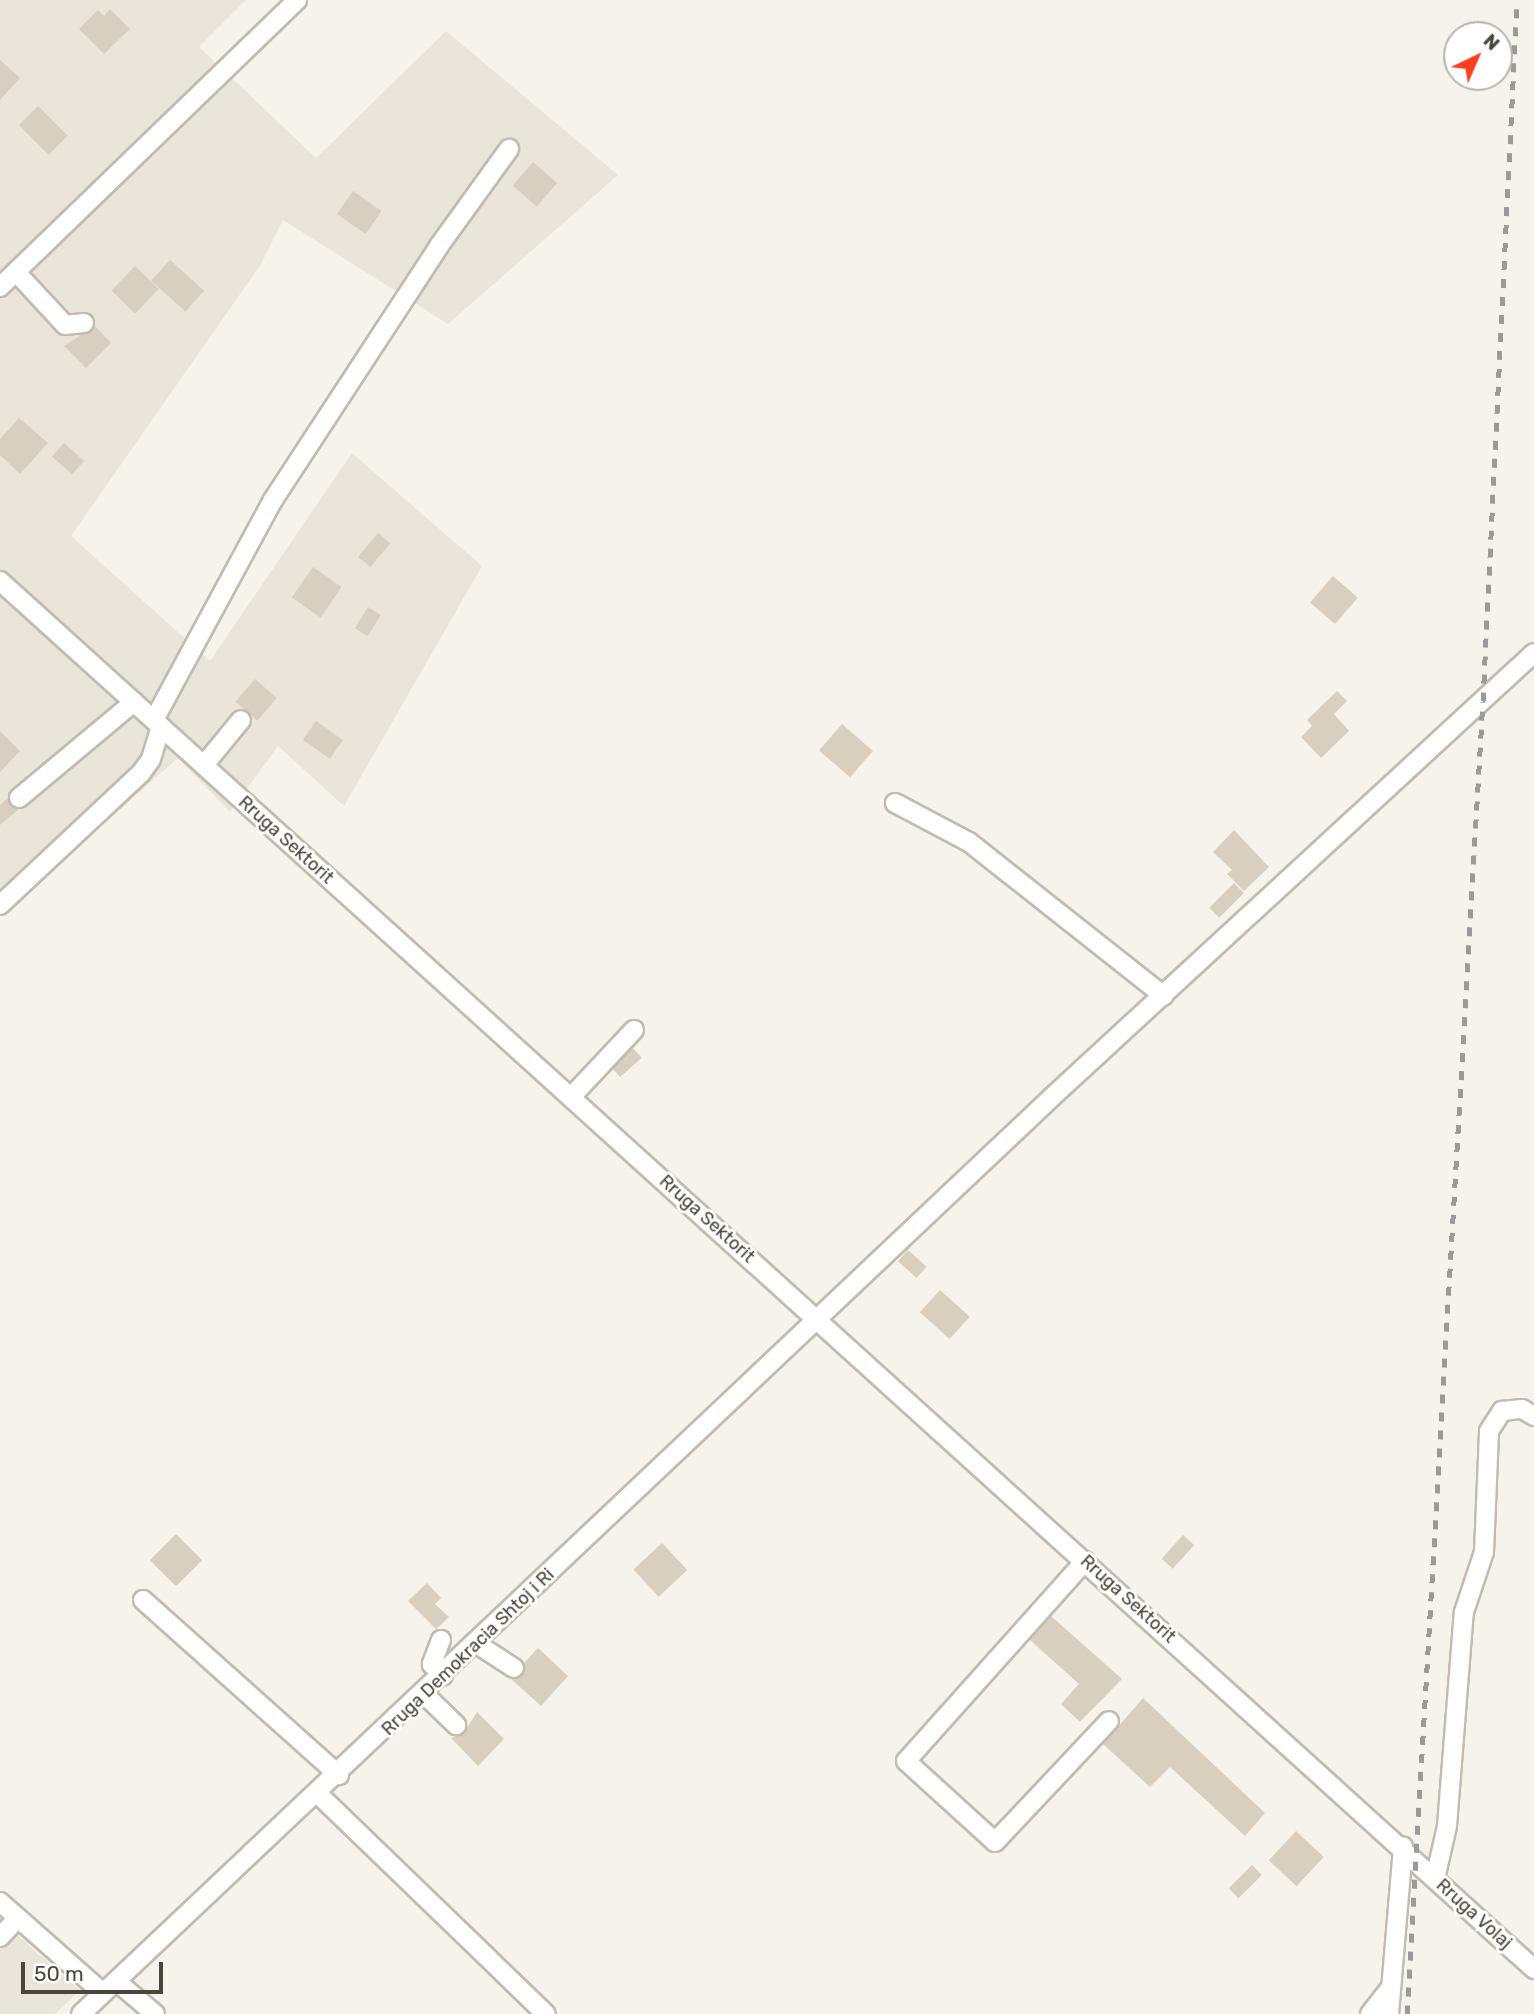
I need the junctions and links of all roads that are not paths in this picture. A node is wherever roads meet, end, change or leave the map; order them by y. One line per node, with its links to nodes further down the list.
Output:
1 (297, 0): 3 (street)
2 (509, 149): 10 (street)
3 (16, 272): 4 (street); 5 (street)
4 (0, 287)
5 (84, 323)
6 (0, 581): 8 (street, Rruga Sektorit)
7 (1534, 653): 15 (street, Rruga Demokracia Shtoj i Ri)
8 (134, 702): 10 (street, Rruga Sektorit); 12 (street)
9 (243, 721): 11 (street)
10 (158, 723): 11 (street, Rruga Sektorit); 14 (street)
11 (204, 765): 17 (street, Rruga Sektorit)
12 (19, 797)
13 (895, 803): 15 (street)
14 (0, 905)
15 (1164, 996): 18 (street, Rruga Demokracia Shtoj i Ri)
16 (634, 1030): 17 (street)
17 (571, 1097): 18 (street, Rruga Sektorit)
18 (818, 1320): 20 (street, Rruga Sektorit); 23 (street, Rruga Demokracia Shtoj i Ri)
19 (1534, 1416): 32 (street)
20 (1086, 1561): 27 (street); 31 (street, Rruga Sektorit)
21 (143, 1600): 29 (street)
22 (441, 1640): 25 (street)
23 (477, 1644): 24 (street); 25 (street, Rruga Demokracia Shtoj i Ri)
24 (514, 1668)
25 (443, 1676): 26 (street, Rruga Demokracia Shtoj i Ri)
26 (424, 1695): 28 (street); 29 (street, Rruga Demokracia Shtoj i Ri)
27 (1109, 1721)
28 (456, 1725)
29 (339, 1775): 30 (street, Rruga Demokracia Shtoj i Ri)
30 (317, 1793): 37 (street, Rruga Demokracia Shtoj i Ri); 41 (street)
31 (1408, 1852): 32 (street, Rruga Volaj); 38 (street)
32 (1435, 1879): 36 (street, Rruga Volaj)
33 (0, 1902): 34 (street)
34 (19, 1918): 35 (street); 37 (street)
35 (0, 1937)
36 (1534, 1969)
37 (110, 1987): 39 (street, Rruga Demokracia Shtoj i Ri); 40 (street)
38 (1390, 1988): 42 (street); 43 (street)
39 (81, 2014)
40 (155, 2014)
41 (545, 2014)
42 (1370, 2014)
43 (1389, 2014)

